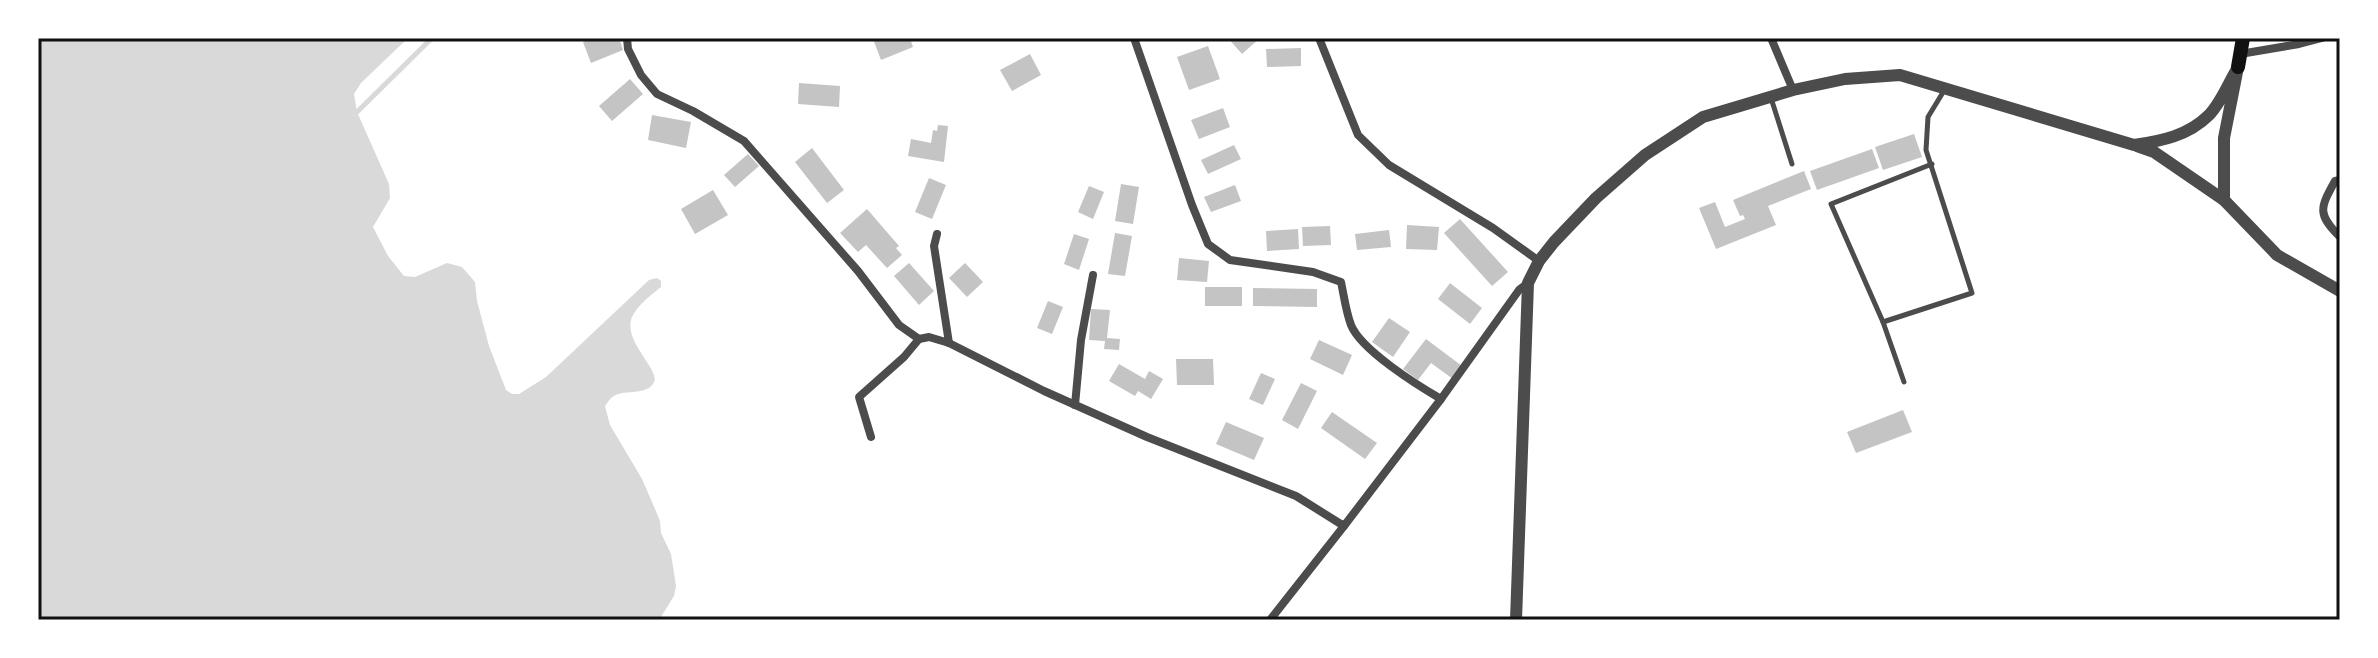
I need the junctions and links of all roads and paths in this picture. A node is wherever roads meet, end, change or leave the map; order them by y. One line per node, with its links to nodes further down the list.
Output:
1 (627, 38): 23 (street)
2 (1134, 38): 26 (street)
3 (1319, 38): 18 (street)
4 (1771, 38): 9 (street)
5 (2243, 38): 7 (main road)
6 (2322, 38): 7 (street)
7 (2239, 60): 11 (street); 15 (street)
8 (1946, 88): 9 (street); 11 (street); 13 (lane)
9 (1793, 90): 10 (street)
10 (1770, 97): 12 (lane); 18 (street)
11 (2134, 145): 15 (street)
12 (1792, 164)
13 (1932, 164): 22 (lane); 22 (lane)
14 (2340, 180): 17 (street)
15 (2224, 200): 21 (street)
16 (937, 234): 24 (street)
17 (2340, 237)
18 (1539, 261): 20 (street)
19 (1093, 275): 27 (street)
20 (1528, 283): 26 (street); 31 (street)
21 (2340, 291)
22 (1883, 322): 25 (lane)
23 (919, 339): 24 (street); 28 (street)
24 (949, 343): 27 (street)
25 (1904, 382)
26 (1441, 399): 29 (street)
27 (1075, 405): 29 (street)
28 (871, 437)
29 (1344, 526): 30 (street)
30 (1270, 620)
31 (1516, 620)

